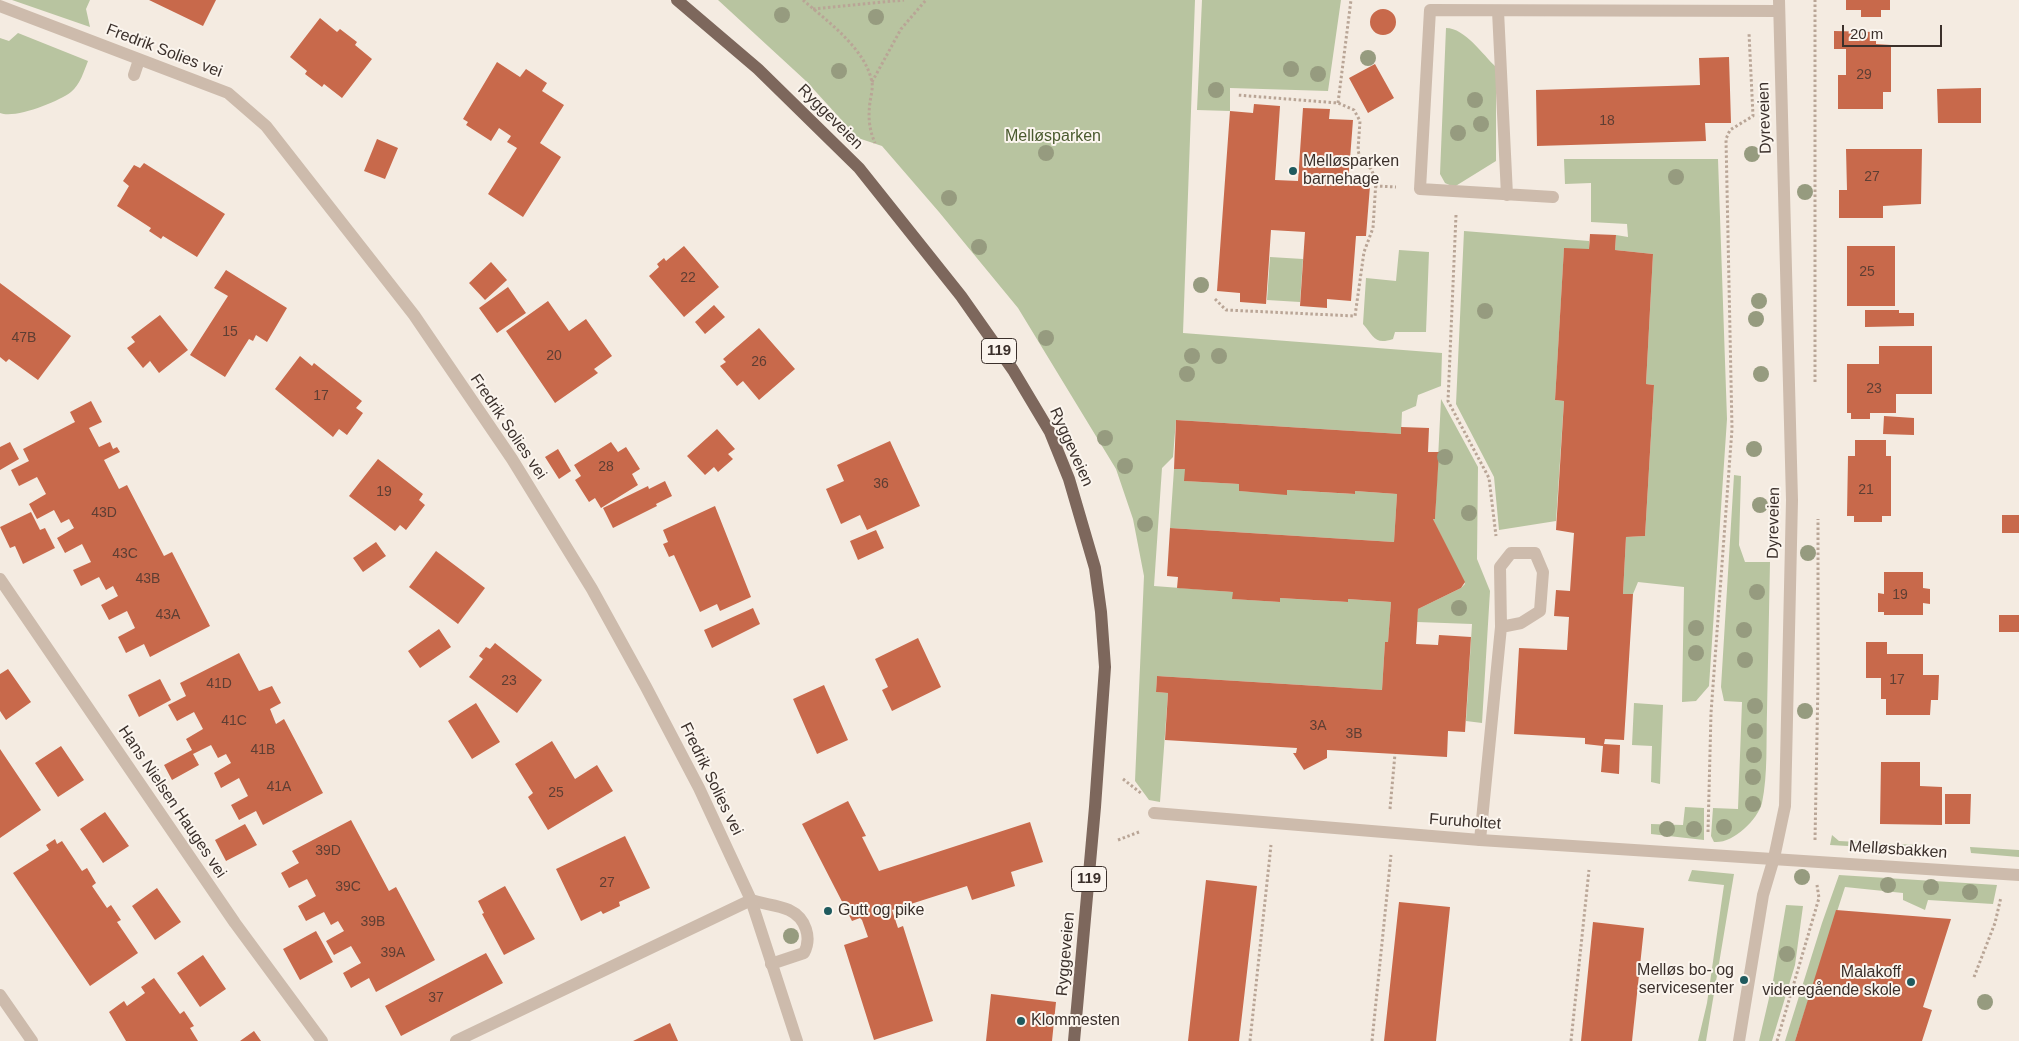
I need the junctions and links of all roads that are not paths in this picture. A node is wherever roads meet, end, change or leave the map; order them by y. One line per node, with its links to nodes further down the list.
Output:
1 (677, 0): 22 (main road, Ryggeveien / 119)
2 (1779, 5): 4 (street); 13 (street, Dyreveien)
3 (0, 6): 5 (street, Fredrik Solies vei)
4 (1498, 11): 7 (street); 7 (street)
5 (139, 60): 6 (street); 15 (street, Fredrik Solies vei)
6 (134, 75)
7 (1507, 195): 8 (street)
8 (1553, 197)
9 (0, 579): 19 (street, Hans Nielsen Hauges vei)
10 (1500, 627): 10 (street); 12 (street)
11 (1154, 813): 12 (street, Furuholtet)
12 (1480, 840): 13 (street, Furuholtet)
13 (1774, 858): 14 (street, Melløsbakken); 23 (street, Dyreveien)
14 (2019, 875)
15 (750, 900): 16 (street, Fredrik Solies vei); 16 (street); 20 (street)
16 (772, 964): 21 (street, Fredrik Solies vei)
17 (0, 995): 18 (street)
18 (32, 1041)
19 (322, 1041)
20 (456, 1041)
21 (797, 1041)
22 (1074, 1041)
23 (1739, 1041)

